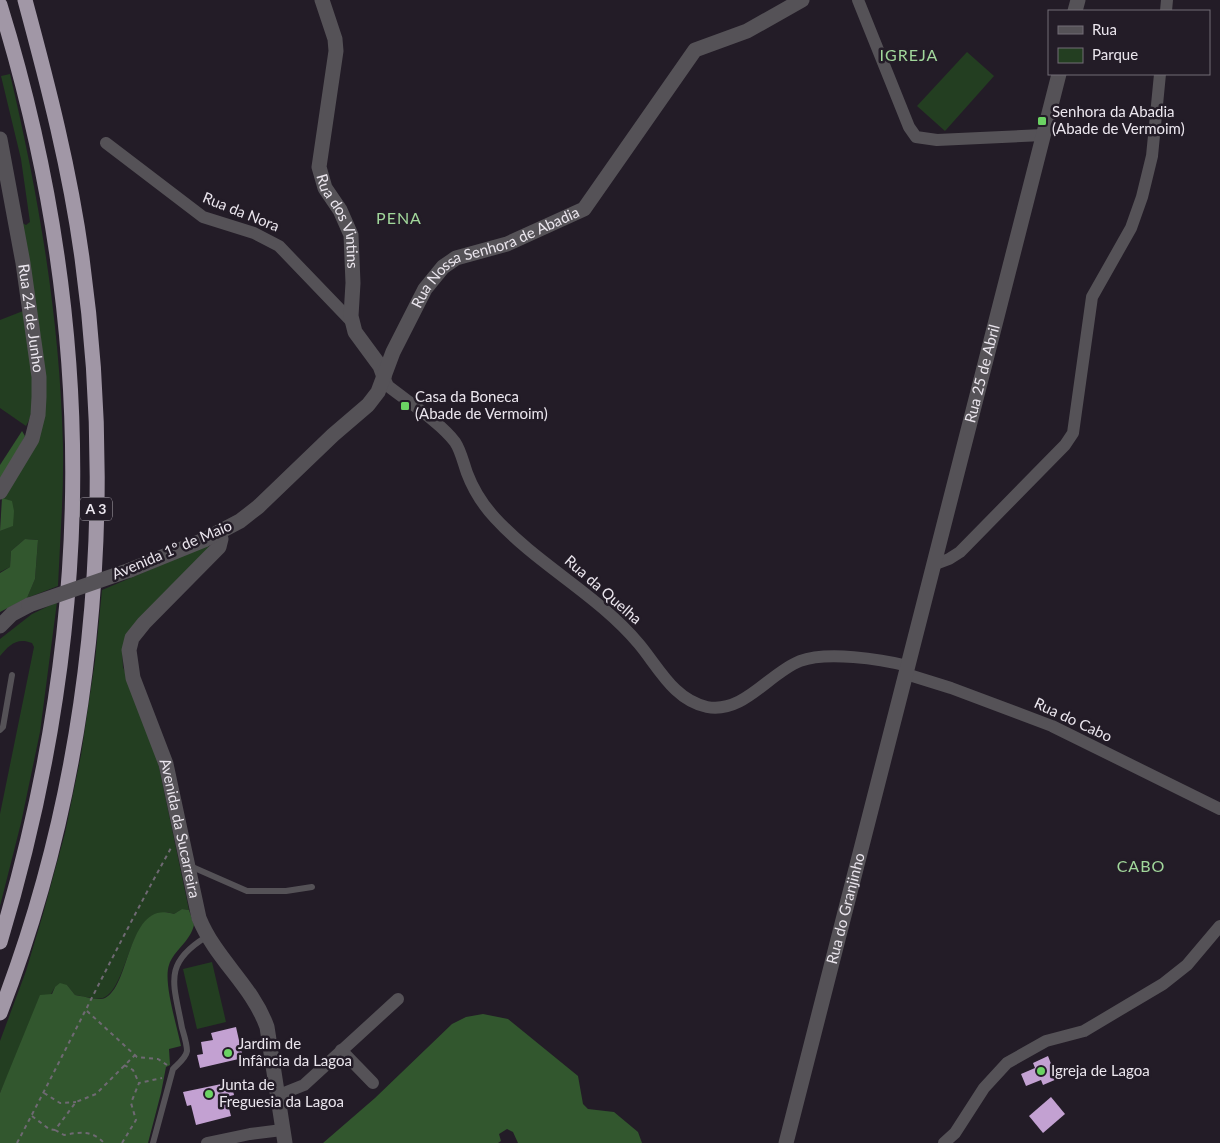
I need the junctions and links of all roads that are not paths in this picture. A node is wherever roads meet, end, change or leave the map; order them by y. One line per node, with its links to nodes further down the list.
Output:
1 (25, 0): 27 (highway, A 3)
2 (322, 0): 11 (street, Rua dos Vintins)
3 (802, 0): 12 (street, Rua Nossa Senhora de Abadia)
4 (858, 0): 8 (street)
5 (0, 5): 25 (highway, A 3)
6 (1059, 75): 8 (street, Rua 25 de Abril)
7 (1160, 75): 15 (street)
8 (1043, 136): 15 (street, Rua 25 de Abril)
9 (0, 139): 13 (street, Rua 24 de Junho)
10 (106, 143): 11 (street, Rua da Nora)
11 (353, 323): 12 (street, Rua dos Vintins)
12 (384, 377): 14 (street, Avenida 1º de Maio); 17 (street, Rua da Quelha)
13 (0, 492)
14 (219, 532): 16 (street, Avenida 1º de Maio, bridge); 21 (street, Avenida da Sucarreira)
15 (933, 565): 17 (street, Rua 25 de Abril)
16 (0, 626)
17 (907, 670): 20 (street, Rua do Cabo); 34 (street, Rua do Granjinho)
18 (12, 675): 19 (lane)
19 (0, 730)
20 (1220, 809)
21 (186, 864): 22 (lane); 24 (street, Avenida da Sucarreira)
22 (312, 887)
23 (1220, 926): 35 (street)
24 (206, 937): 30 (street, Avenida da Sucarreira); 32 (lane)
25 (0, 942)
26 (398, 999): 28 (street)
27 (0, 1014)
28 (341, 1050): 29 (street); 30 (street)
29 (373, 1083)
30 (279, 1095): 31 (street, Avenida da Sucarreira)
31 (283, 1137): 33 (street)
32 (153, 1143)
33 (207, 1143)
34 (786, 1143)
35 (944, 1143)

